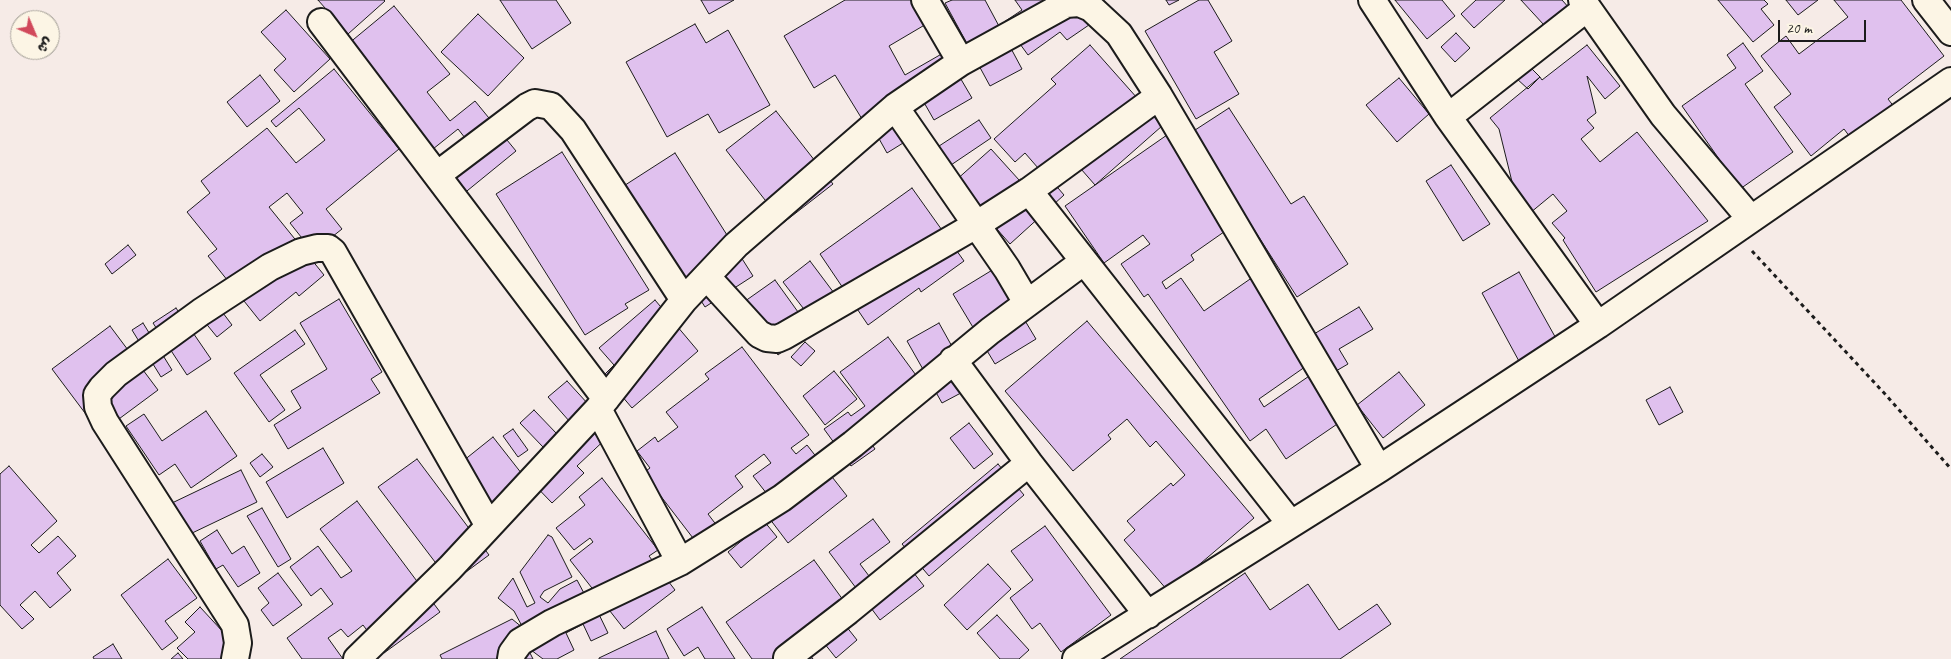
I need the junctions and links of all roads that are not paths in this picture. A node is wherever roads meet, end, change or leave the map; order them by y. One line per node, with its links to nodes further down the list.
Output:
1 (926, 0): 8 (street)
2 (1372, 0): 12 (street)
3 (1926, 0): 7 (street)
4 (1585, 4): 12 (street); 15 (street)
5 (1103, 10): 8 (street); 10 (street)
6 (321, 22): 13 (street)
7 (1951, 32)
8 (961, 62): 11 (street)
9 (1951, 80): 15 (street)
10 (1159, 96): 14 (street); 25 (street)
11 (895, 107): 16 (street); 18 (street)
12 (1448, 117): 21 (street)
13 (437, 175): 19 (street); 23 (street)
14 (1029, 191): 16 (street); 17 (street)
15 (1741, 224): 21 (street)
16 (976, 225): 18 (street); 20 (street)
17 (1083, 262): 20 (street); 26 (street)
18 (708, 277): 19 (street)
19 (684, 300): 23 (street)
20 (1027, 303): 22 (street)
21 (1598, 325): 25 (street)
22 (953, 360): 24 (street); 28 (street)
23 (602, 404): 27 (street); 28 (street)
24 (1029, 463): 29 (street); 30 (street)
25 (1379, 469): 26 (street)
26 (1290, 523): 29 (street)
27 (489, 526): 31 (street); 32 (street)
28 (680, 562): 33 (street)
29 (1148, 615): 34 (street)
30 (786, 658)
31 (235, 659)
32 (357, 659)
33 (511, 659)
34 (1076, 659)

